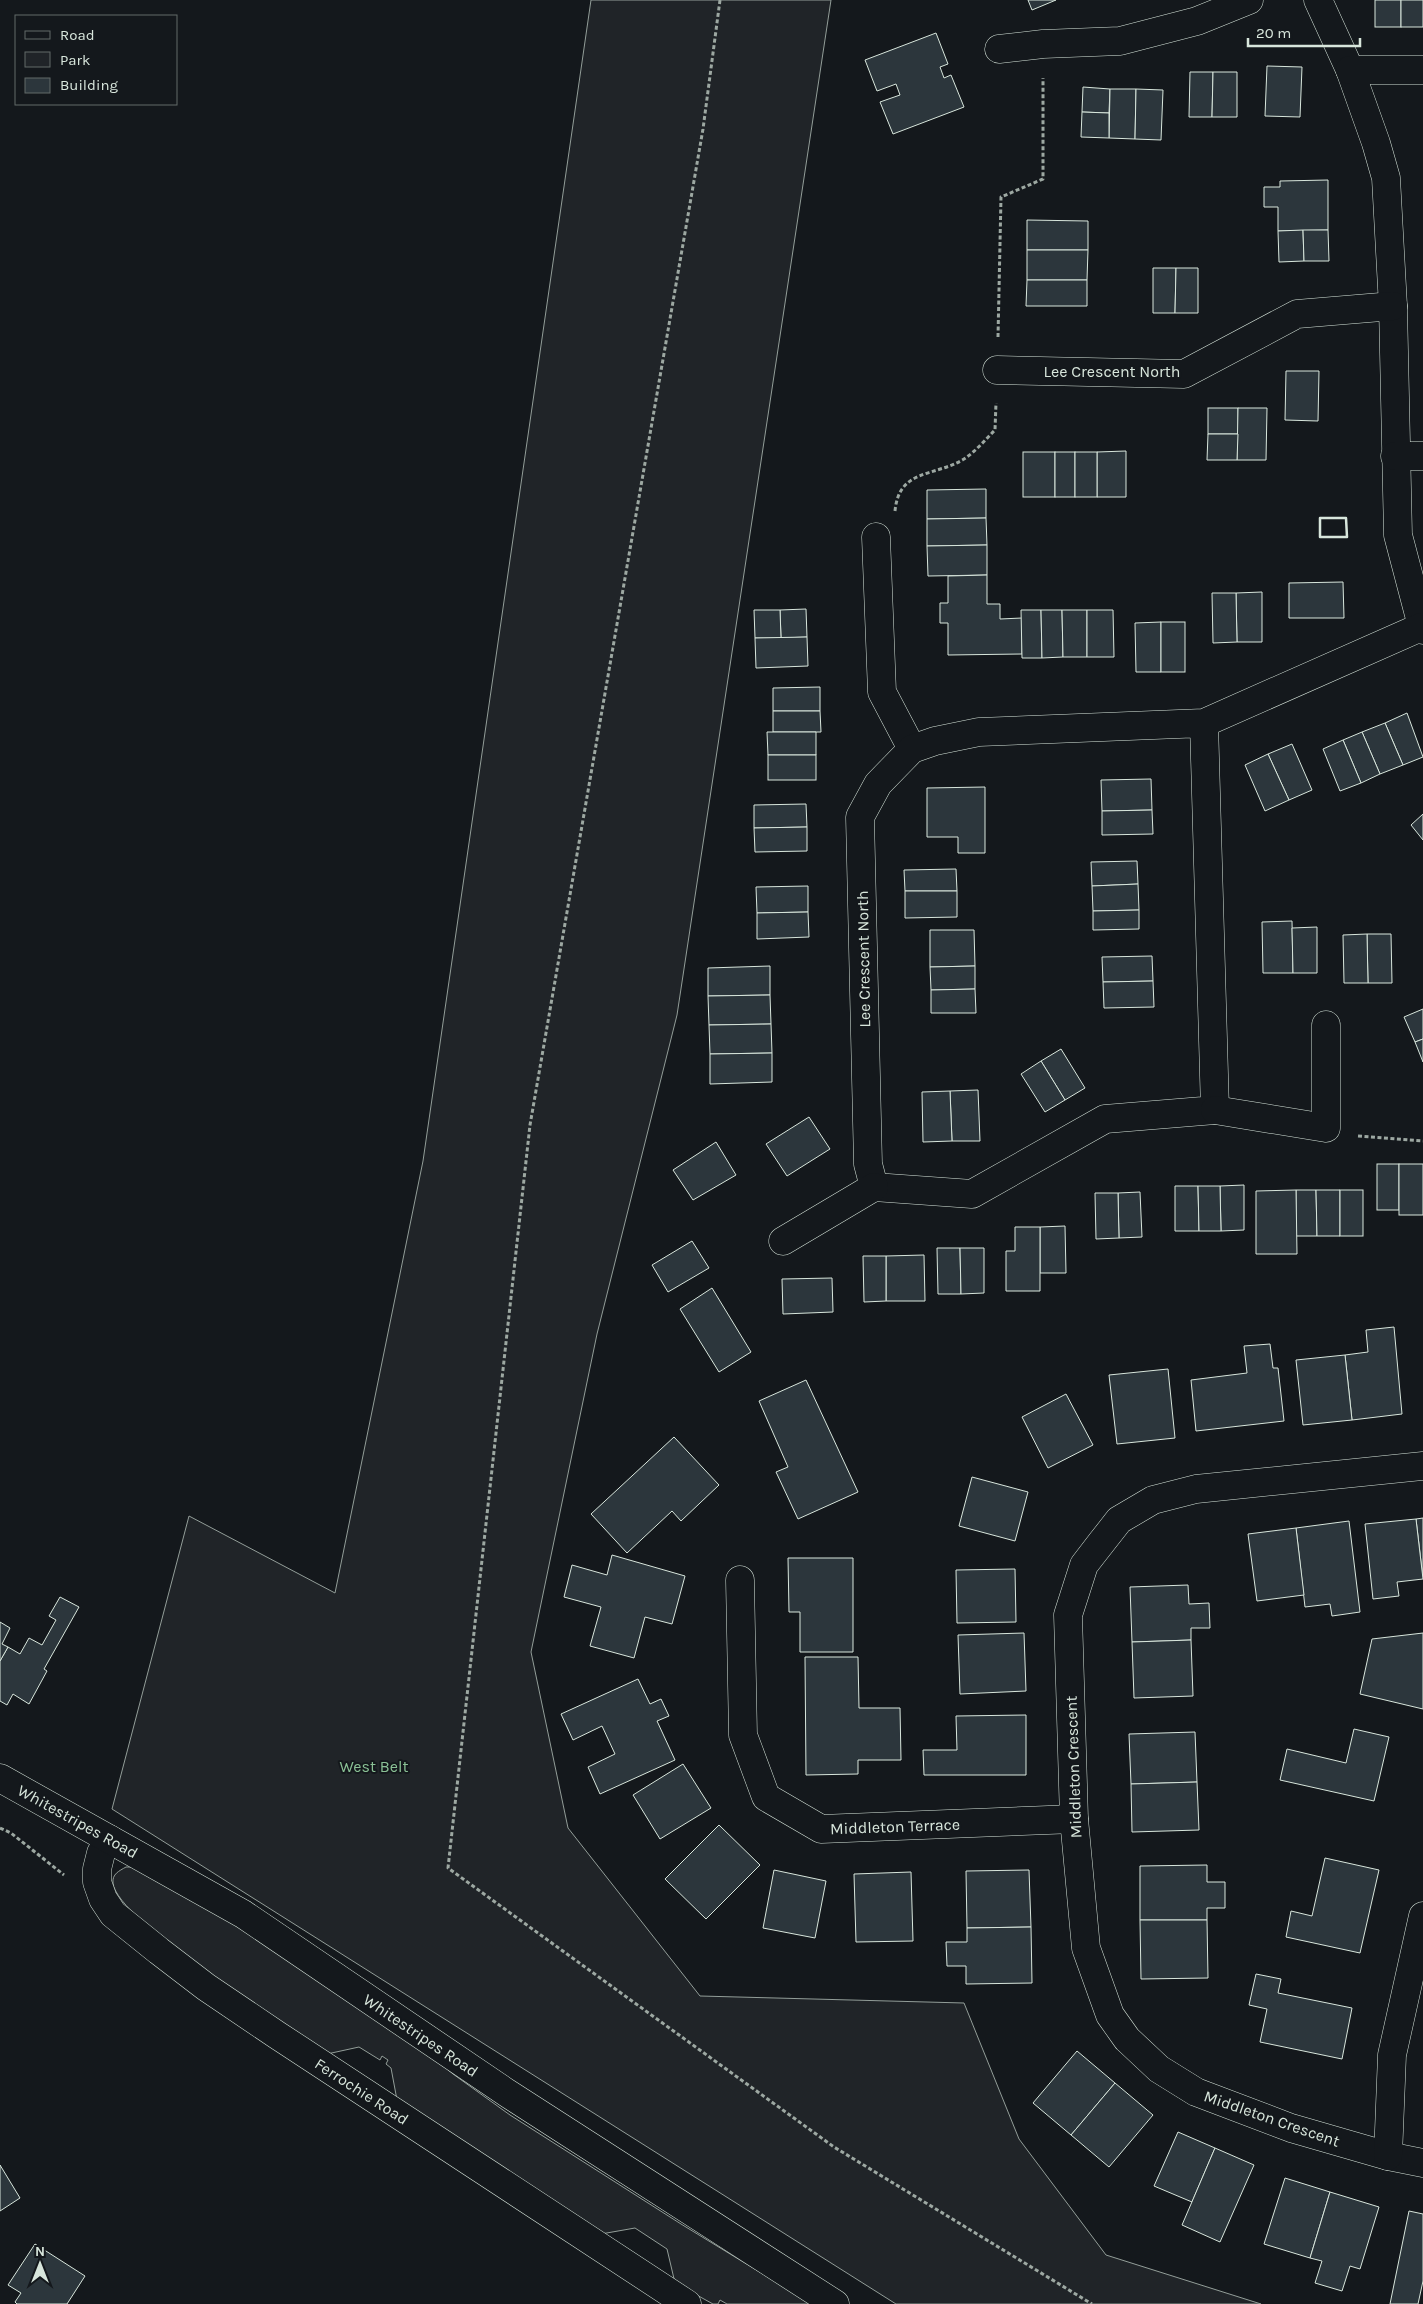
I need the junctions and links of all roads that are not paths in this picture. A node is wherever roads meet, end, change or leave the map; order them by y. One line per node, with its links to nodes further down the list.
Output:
1 (1249, 0): 3 (street)
2 (1318, 0): 4 (street, Lee Crescent North)
3 (999, 49)
4 (1350, 70): 5 (street); 6 (street, Lee Crescent North)
5 (1423, 70)
6 (1393, 306): 7 (street, Lee Crescent North); 8 (street, Lee Crescent North)
7 (997, 370)
8 (1395, 456): 9 (street); 11 (street, Lee Crescent North)
9 (1423, 456)
10 (876, 536): 13 (street)
11 (1422, 628): 12 (street, Lee Crescent North)
12 (1204, 723): 13 (street, Lee Crescent North); 15 (street)
13 (912, 749): 16 (street, Lee Crescent North)
14 (1326, 1025): 15 (street)
15 (1215, 1110): 16 (street)
16 (874, 1186): 17 (street)
17 (783, 1241)
18 (1423, 1466): 21 (street, Middleton Crescent)
19 (740, 1580): 21 (street, Middleton Terrace)
20 (0, 1778): 22 (street, Whitestripes Road)
21 (1074, 1819): 24 (street, Middleton Crescent)
22 (109, 1839): 26 (street, Ferrochie Road); 27 (street, Whitestripes Road)
23 (1423, 1916): 24 (street)
24 (1388, 2156): 25 (street, Middleton Crescent)
25 (1423, 2163)
26 (687, 2304)
27 (835, 2304)

